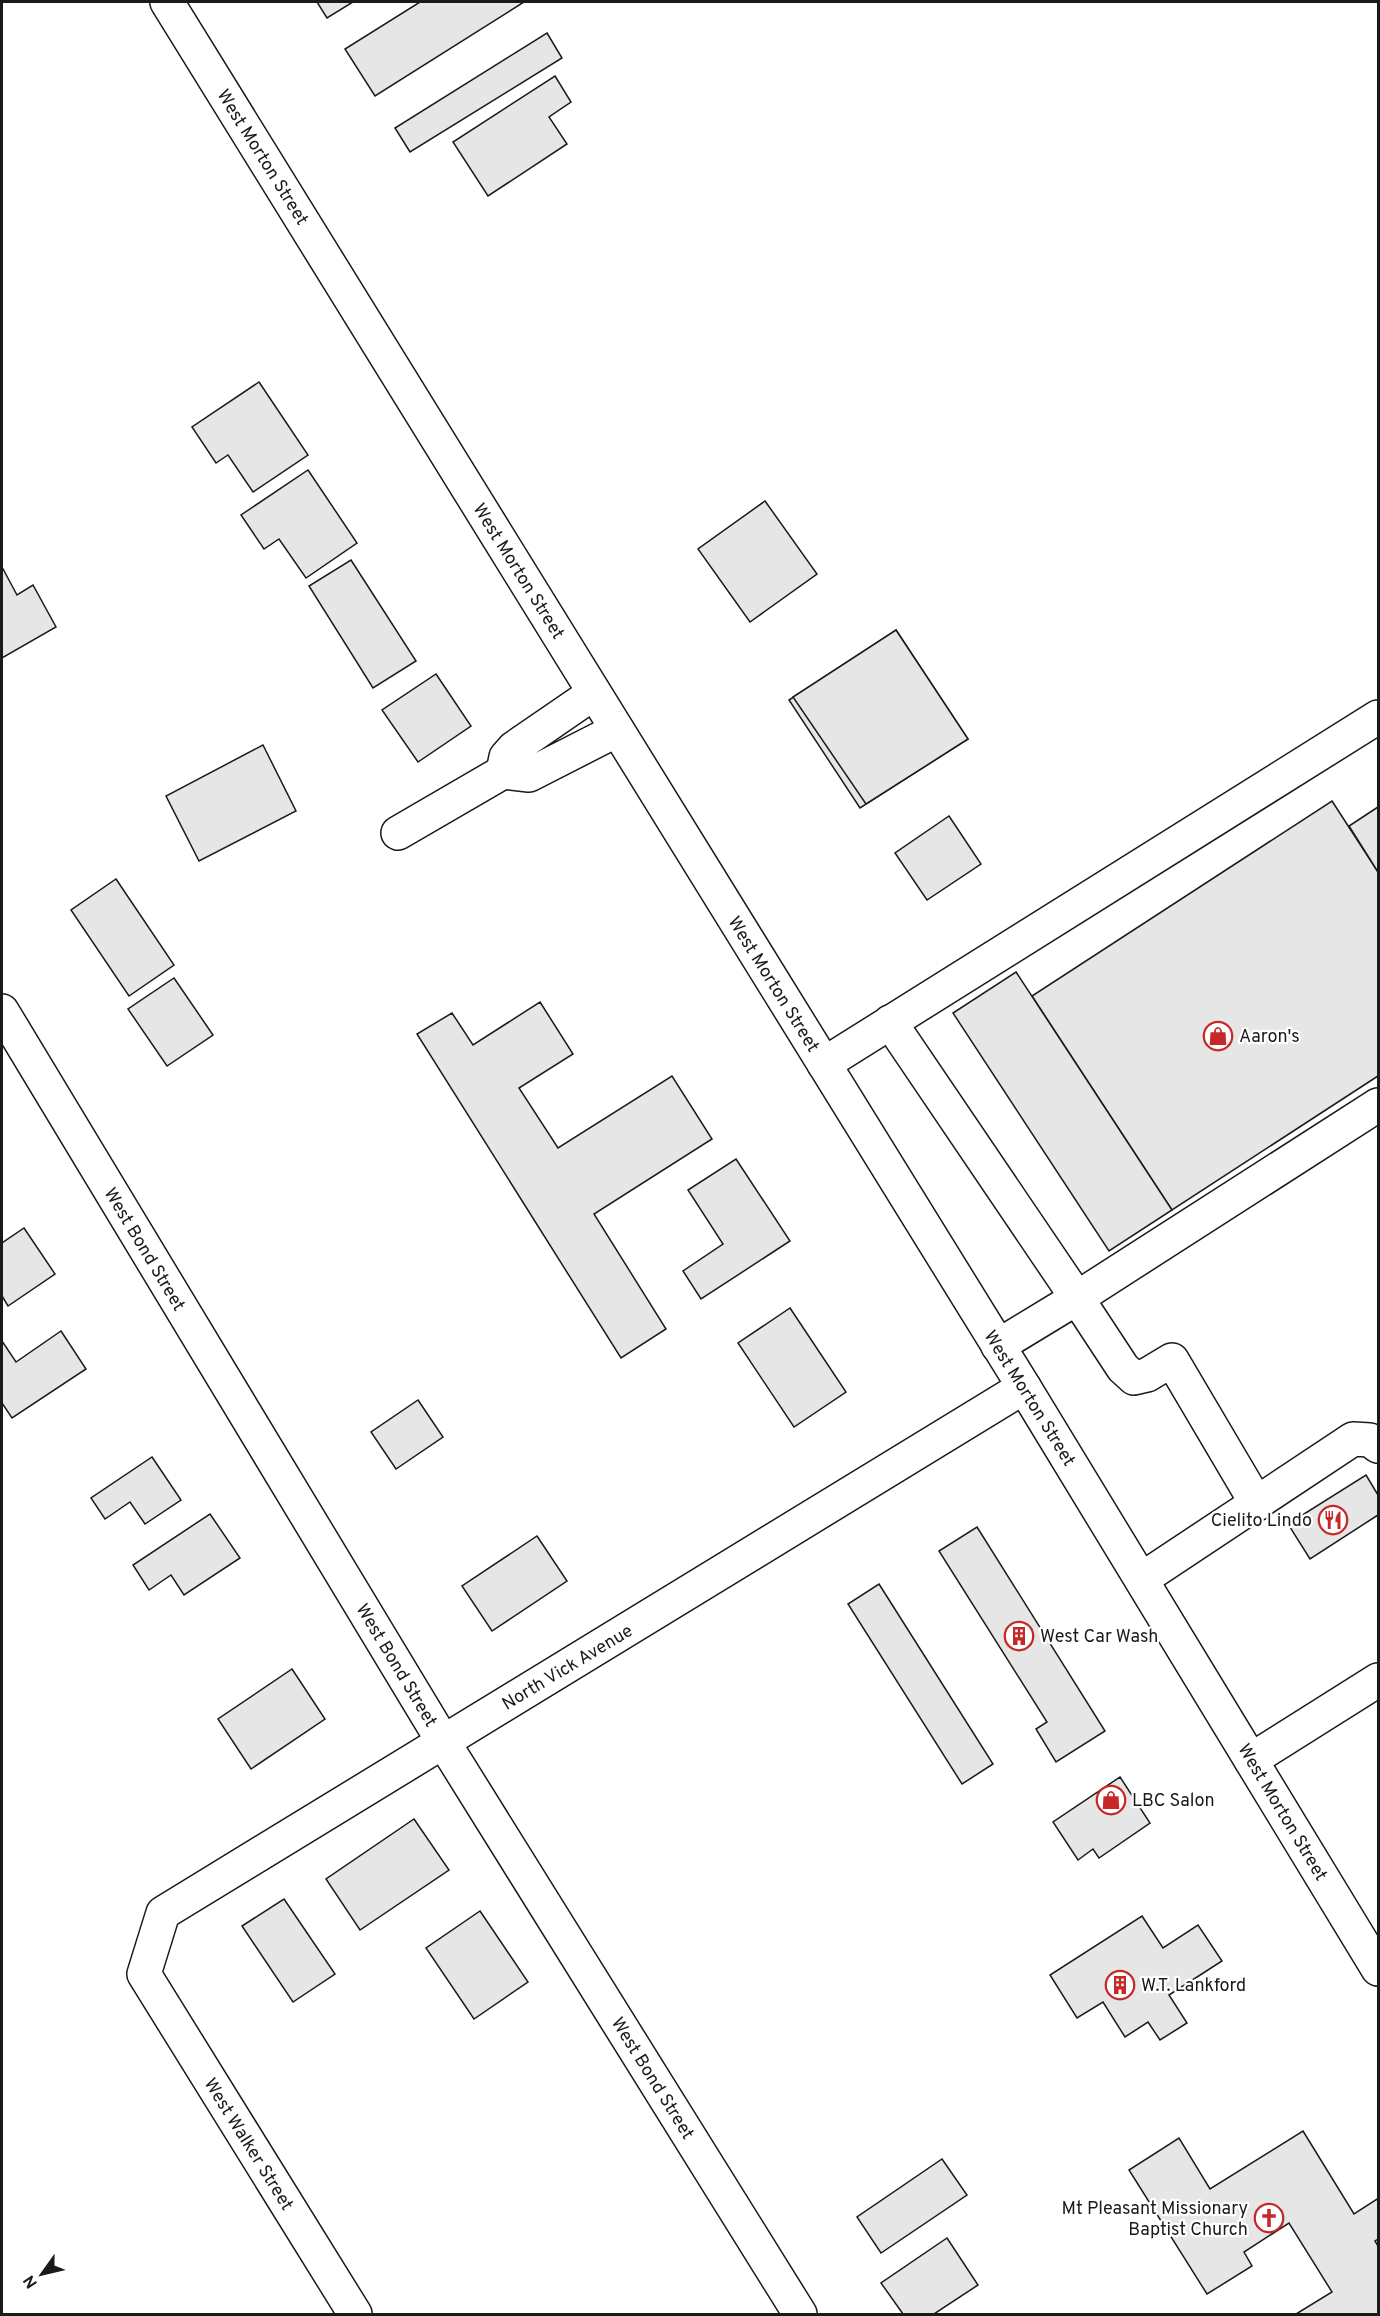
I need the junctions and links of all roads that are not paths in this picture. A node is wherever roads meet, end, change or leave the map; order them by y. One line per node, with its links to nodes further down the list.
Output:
1 (167, 2): 2 (street, West Morton Street)
2 (594, 693): 4 (street, West Morton Street); 5 (street)
3 (1378, 717): 8 (street)
4 (617, 730): 5 (street); 9 (street, West Morton Street)
5 (503, 772): 6 (street)
6 (398, 833)
7 (2, 1011): 18 (street, West Bond Street)
8 (890, 1022): 9 (street); 11 (street)
9 (824, 1064): 12 (street, West Morton Street)
10 (1378, 1105): 11 (street)
11 (1077, 1298): 12 (street); 15 (street)
12 (998, 1346): 13 (street, West Morton Street)
13 (1024, 1387): 16 (street, West Morton Street); 18 (street, North Vick Avenue)
14 (1378, 1446): 15 (street)
15 (1257, 1504): 16 (street)
16 (1142, 1579): 19 (street, West Morton Street)
17 (1378, 1680): 19 (street)
18 (444, 1743): 21 (street, North Vick Avenue); 23 (street, West Bond Street)
19 (1251, 1760): 20 (street, West Morton Street)
20 (1378, 1969)
21 (144, 1974): 22 (street, West Walker Street)
22 (355, 2314)
23 (800, 2314)

